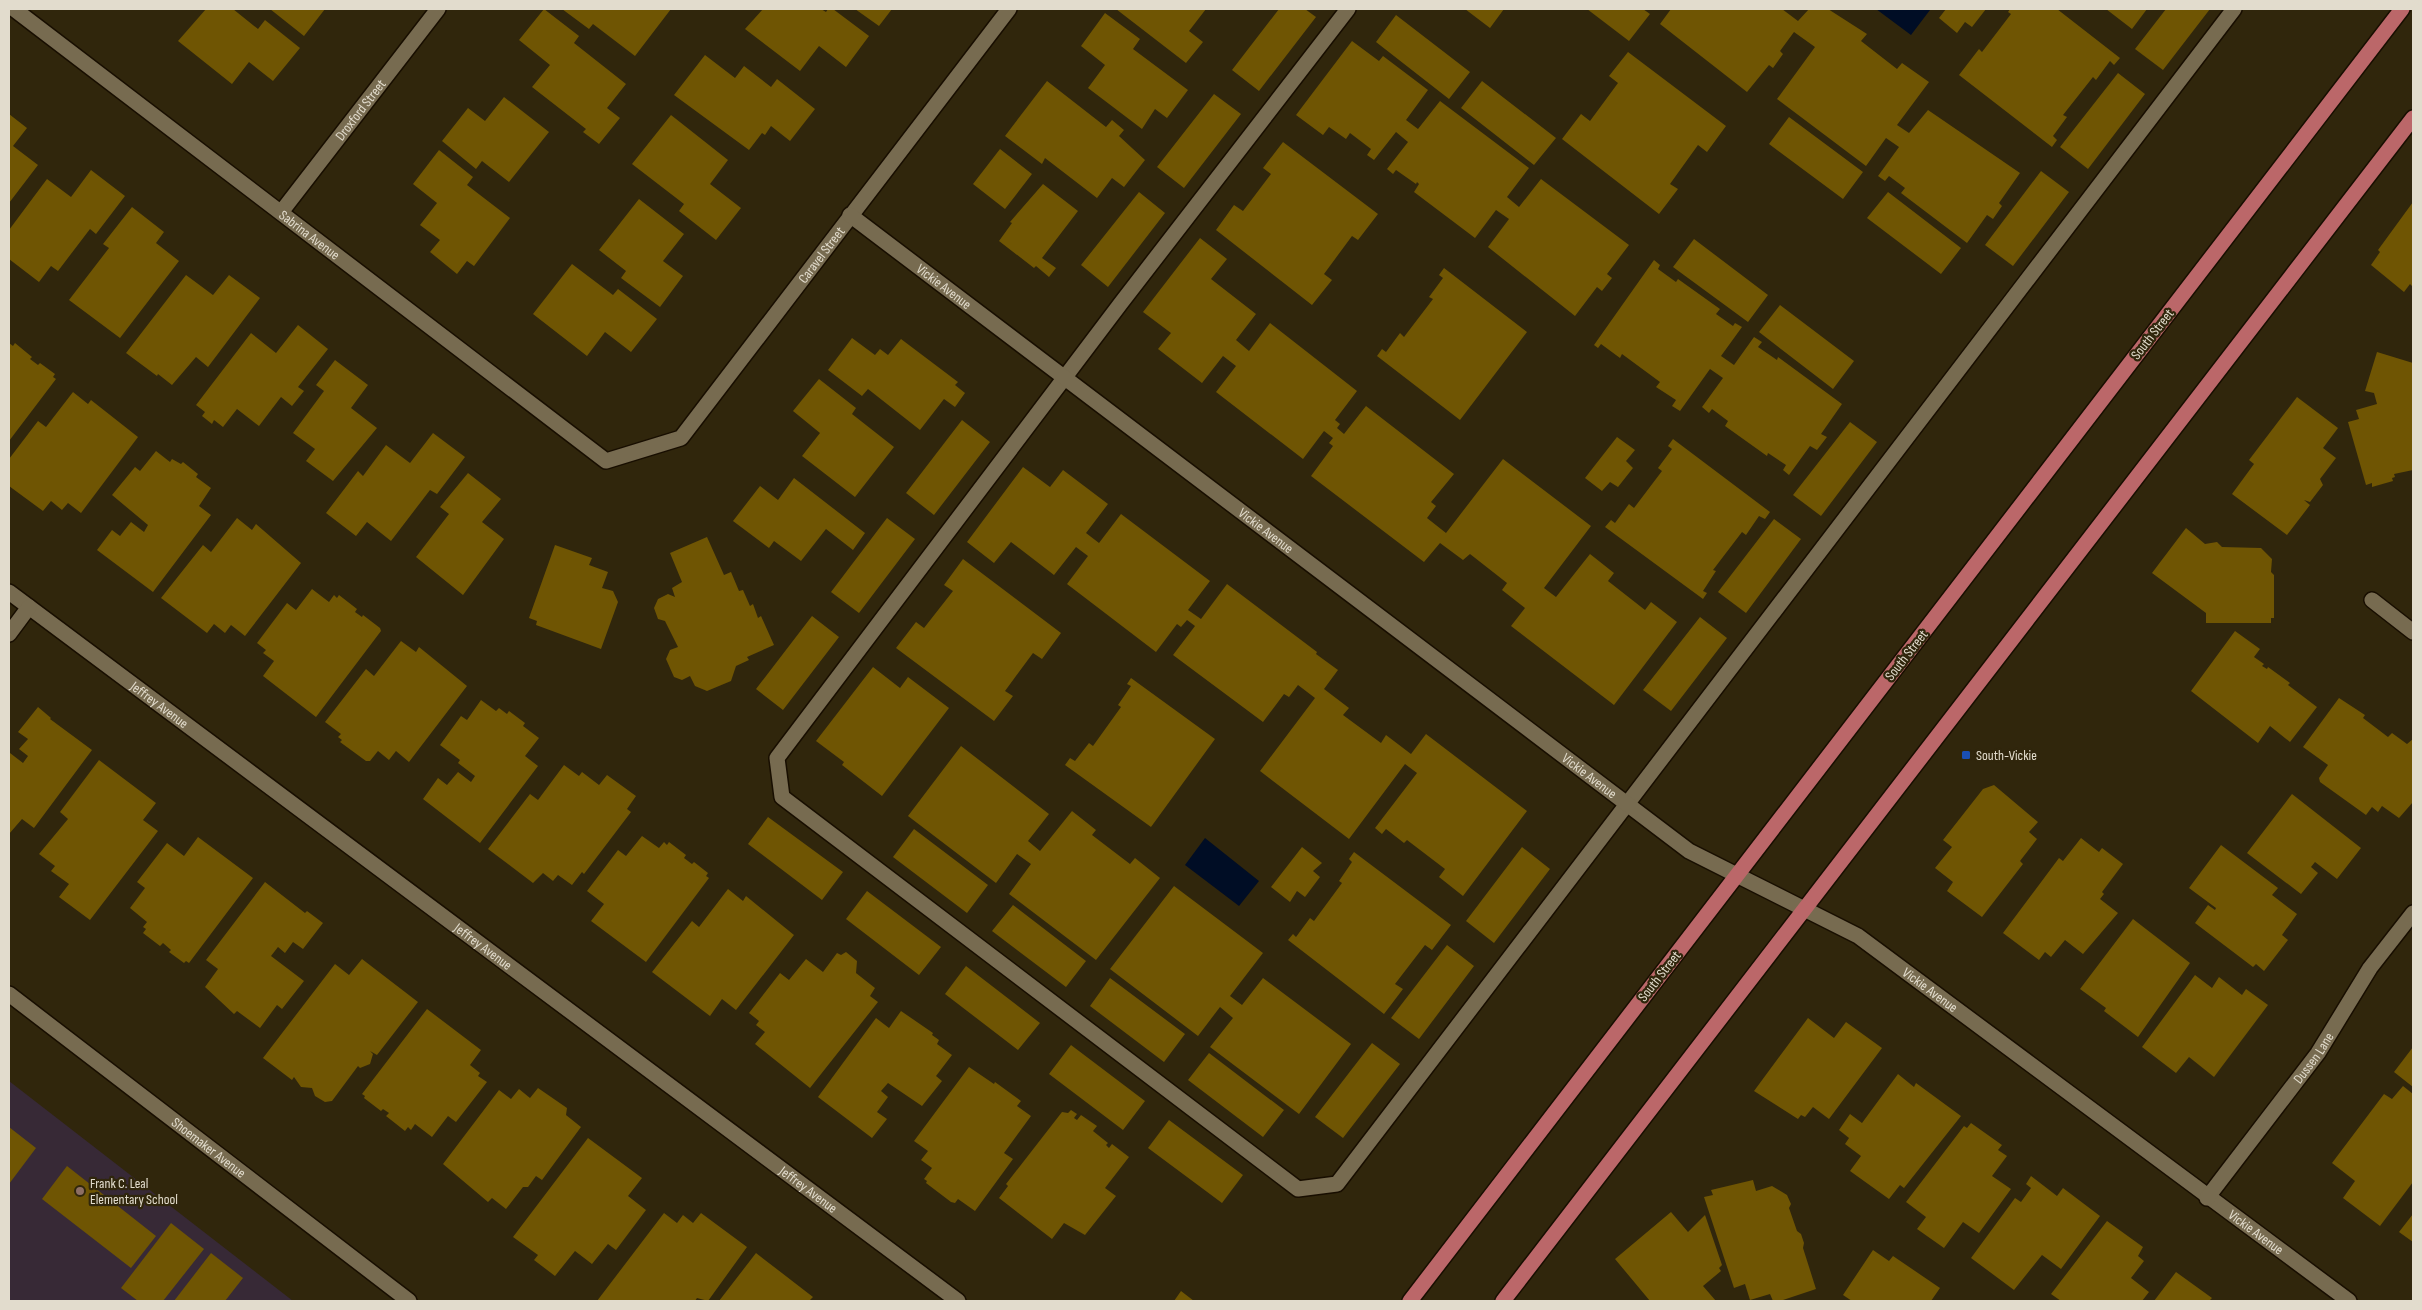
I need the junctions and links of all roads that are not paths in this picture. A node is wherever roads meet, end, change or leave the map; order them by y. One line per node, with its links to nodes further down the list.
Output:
1 (14, 9): 8 (street, Sabrina Avenue)
2 (438, 9): 8 (street, Droxford Street)
3 (1009, 9): 9 (street, Caravel Street)
4 (1348, 9): 10 (street)
5 (2234, 9): 17 (street)
6 (2402, 9): 18 (main road, South Street)
7 (2413, 118): 19 (main road)
8 (282, 211): 11 (street, Sabrina Avenue)
9 (850, 215): 10 (street, Vickie Avenue); 11 (street, Caravel Street)
10 (1065, 377): 17 (street, Vickie Avenue); 17 (street)
11 (606, 461)
12 (9, 592): 14 (street, Jeffrey Avenue)
13 (2372, 600): 15 (street)
14 (29, 607): 16 (street); 24 (street, Jeffrey Avenue)
15 (2413, 632)
16 (9, 634)
17 (1627, 803): 18 (street, Vickie Avenue)
18 (1737, 875): 19 (street, Vickie Avenue); 25 (main road, South Street)
19 (1804, 909): 22 (street, Vickie Avenue); 26 (main road)
20 (2413, 913): 22 (street, Dussen Lane)
21 (9, 994): 23 (street, Shoemaker Avenue)
22 (2208, 1198): 27 (street, Vickie Avenue)
23 (409, 1301)
24 (958, 1301)
25 (1410, 1301)
26 (1503, 1301)
27 (2349, 1301)

